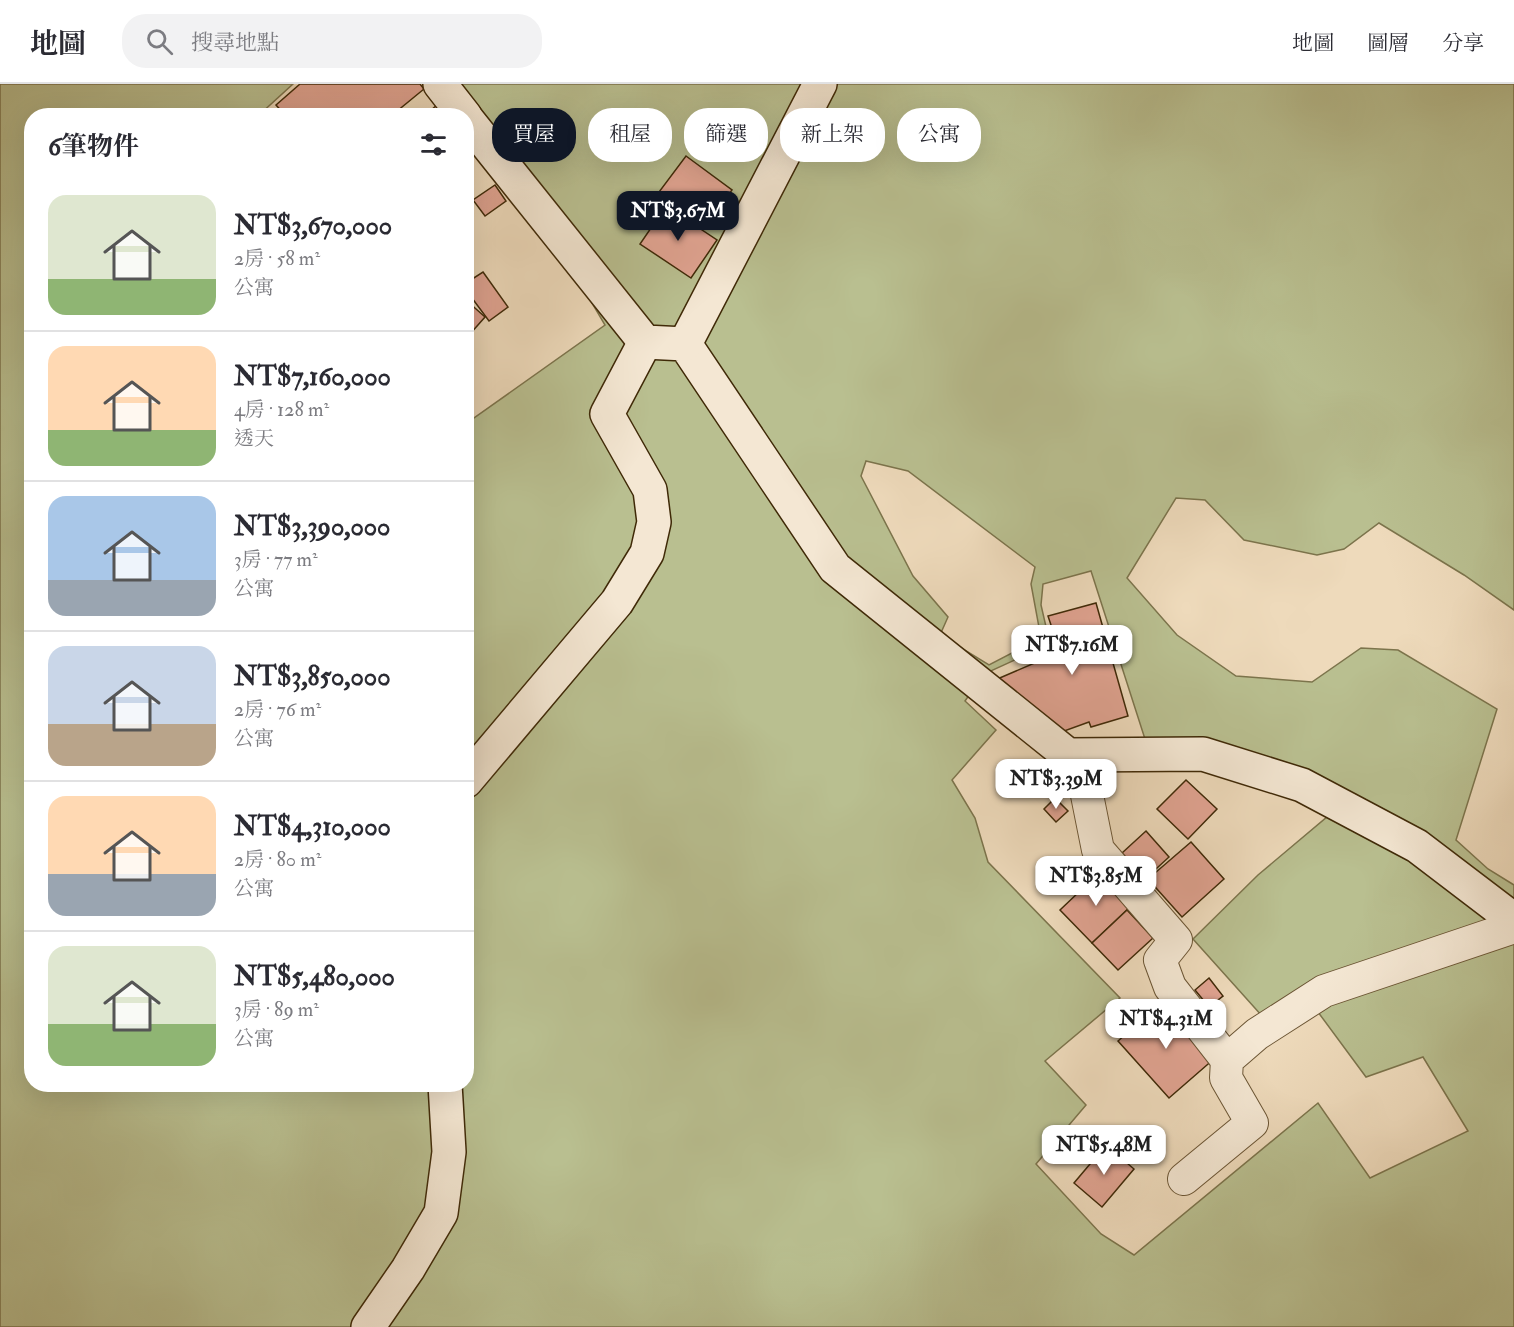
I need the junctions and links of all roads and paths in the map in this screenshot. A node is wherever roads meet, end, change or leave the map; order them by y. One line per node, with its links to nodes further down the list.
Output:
1 (440, 84): 3 (street)
2 (820, 84): 6 (street)
3 (459, 108)
4 (474, 127): 5 (street)
5 (645, 342): 6 (street); 8 (street)
6 (685, 344): 7 (street)
7 (1068, 755): 9 (street); 11 (street)
8 (474, 772)
9 (1514, 920)
10 (1514, 927): 11 (street)
11 (1227, 1060): 13 (street)
12 (445, 1092): 14 (street)
13 (1184, 1179)
14 (368, 1327)

